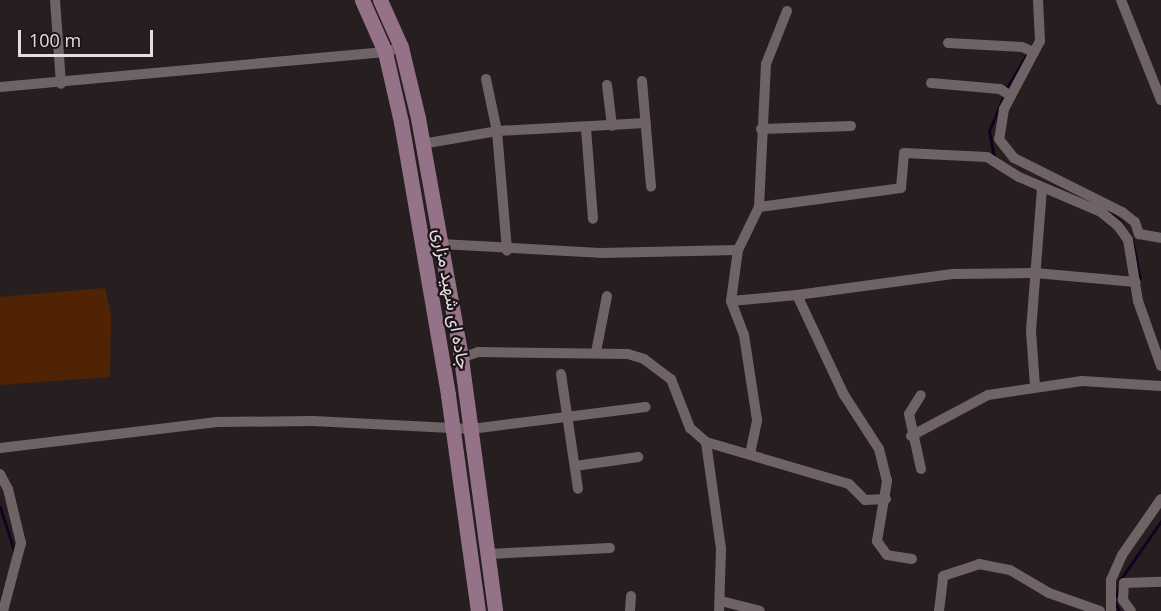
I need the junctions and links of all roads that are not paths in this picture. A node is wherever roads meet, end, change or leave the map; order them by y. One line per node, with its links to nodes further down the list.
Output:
1 (55, 0): 14 (street)
2 (362, 0): 9 (main road, جاده ای شهید مزاری)
3 (380, 0): 8 (main road, جاده ای شهید مزاری)
4 (1038, 0): 10 (street)
5 (1121, 0): 18 (street)
6 (787, 11): 23 (street)
7 (948, 43): 10 (street)
8 (401, 46): 9 (street); 25 (main road, جاده ای شهید مزاری)
9 (385, 52): 14 (street); 49 (main road, جاده ای شهید مزاری)
10 (1034, 52): 17 (street)
11 (486, 79): 24 (street)
12 (642, 81): 19 (street)
13 (931, 83): 17 (street)
14 (61, 84): 16 (street)
15 (608, 86): 20 (street)
16 (0, 87)
17 (1011, 96): 26 (street)
18 (1161, 100)
19 (646, 123): 20 (street); 27 (street)
20 (612, 126): 22 (street)
21 (851, 126): 23 (street)
22 (586, 128): 24 (street); 30 (street)
23 (761, 129): 29 (street)
24 (497, 131): 25 (street); 33 (street)
25 (422, 144): 32 (main road, جاده ای شهید مزاری)
26 (1000, 155): 28 (street); 29 (street); 31 (street)
27 (651, 187)
28 (1042, 188): 35 (street); 36 (street)
29 (759, 207): 34 (street)
30 (593, 219)
31 (1161, 238)
32 (441, 244): 33 (street); 41 (main road, جاده ای شهید مزاری)
33 (507, 250): 34 (street)
34 (738, 250): 39 (street)
35 (1035, 273): 36 (street); 38 (street); 44 (street)
36 (1136, 282): 42 (street)
37 (608, 296): 40 (street)
38 (797, 296): 39 (street); 60 (street)
39 (731, 301): 54 (street)
40 (596, 352): 41 (street); 52 (street)
41 (461, 358): 50 (main road, جاده ای شهید مزاری)
42 (1161, 366)
43 (561, 374): 48 (street)
44 (1035, 386): 45 (street); 51 (street)
45 (1161, 386)
46 (921, 395): 51 (street)
47 (646, 407): 48 (street)
48 (568, 418): 50 (street); 56 (street)
49 (453, 426): 50 (street); 53 (street); 69 (main road, جاده ای شهید مزاری)
50 (471, 429): 63 (main road, جاده ای شهید مزاری)
51 (911, 436): 57 (street)
52 (706, 442): 54 (street); 67 (street)
53 (0, 448)
54 (750, 454): 60 (street)
55 (638, 457): 56 (street)
56 (575, 466): 59 (street)
57 (921, 468)
58 (0, 474): 68 (street)
59 (578, 489)
60 (886, 499): 64 (street)
61 (1161, 499): 75 (street)
62 (610, 548): 63 (street)
63 (488, 554): 70 (main road, جاده ای شهید مزاری)
64 (912, 559)
65 (1161, 582): 76 (street)
66 (631, 596): 71 (street)
67 (720, 606): 72 (street)
68 (3, 611)
69 (478, 611)
70 (495, 611)
71 (630, 611)
72 (760, 611)
73 (939, 611): 74 (street)
74 (1100, 611)
75 (1111, 611)
76 (1131, 611)

